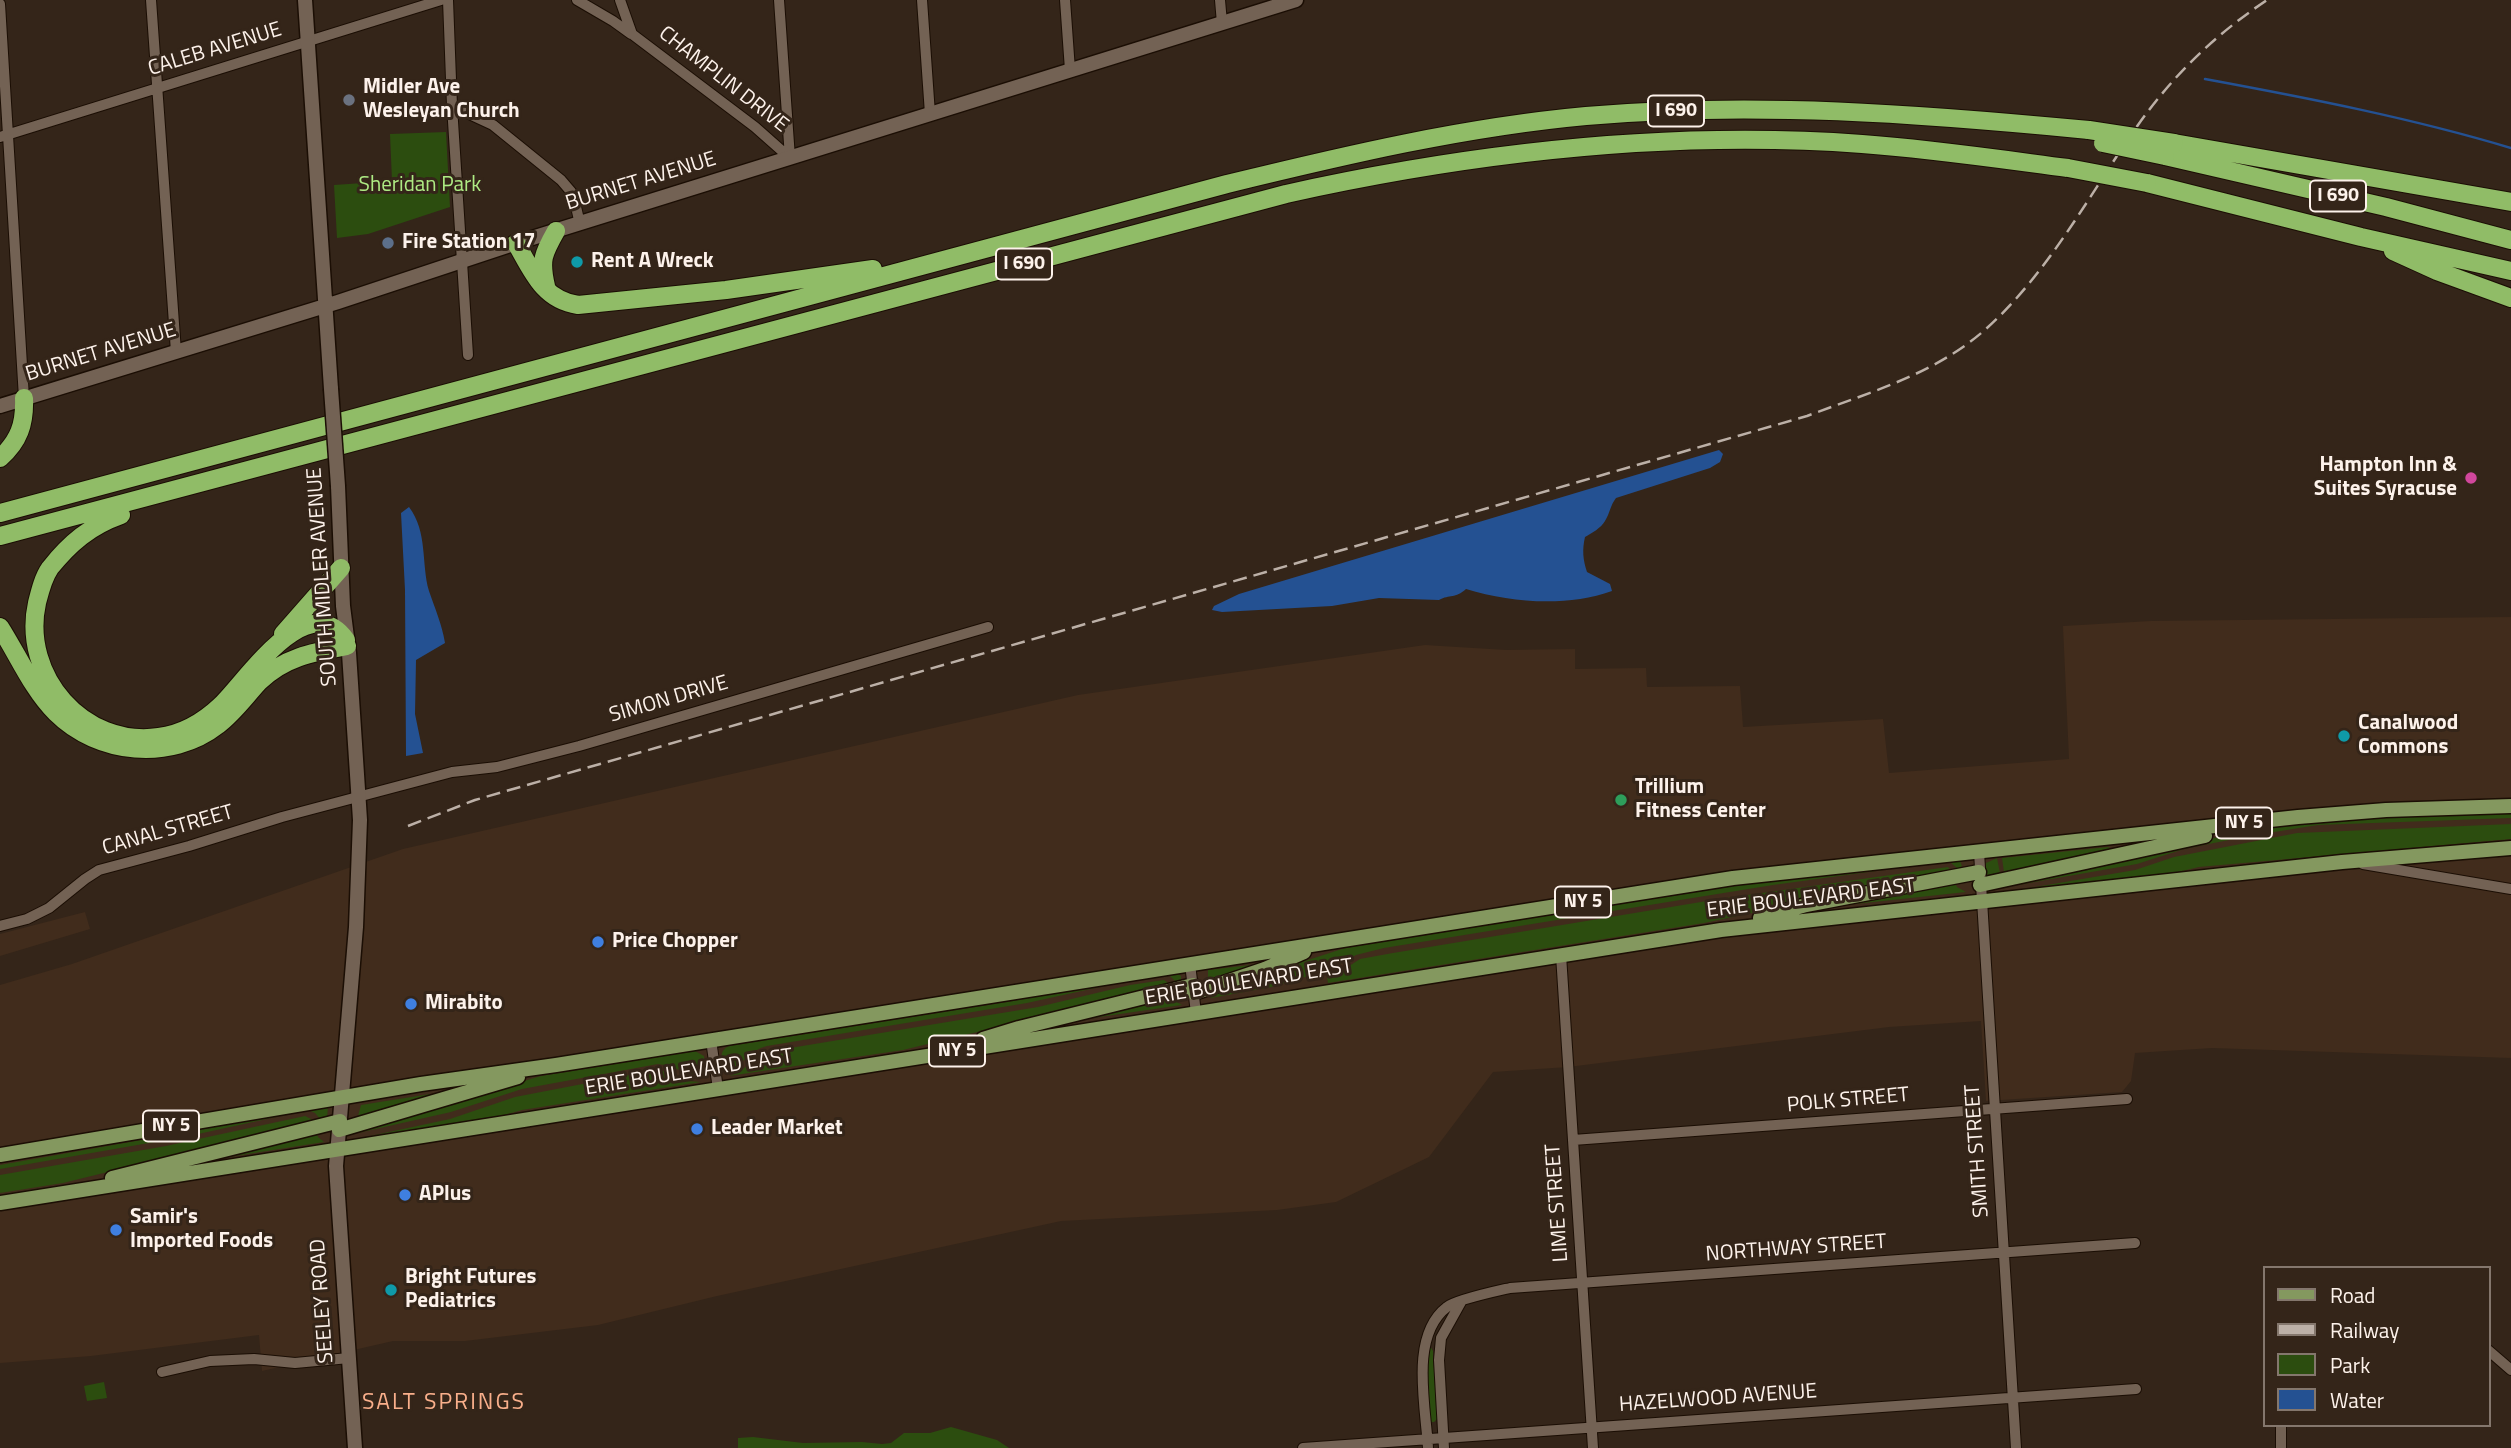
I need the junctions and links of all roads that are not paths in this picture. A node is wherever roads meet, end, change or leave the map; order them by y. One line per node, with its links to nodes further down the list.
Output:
1 (151, 0): 17 (street)
2 (305, 0): 15 (main road, SOUTH MIDLER AVENUE)
3 (441, 0): 15 (street, CALEB AVENUE)
4 (448, 0): 18 (street)
5 (577, 0): 14 (street, CHAMPLIN DRIVE)
6 (620, 0): 14 (street, CHAMPLIN DRIVE)
7 (779, 0): 22 (street)
8 (922, 0): 19 (street)
9 (1065, 0): 16 (street)
10 (1220, 0): 13 (street)
11 (1296, 0): 13 (main road, BURNET AVENUE)
12 (0, 4): 20 (street)
13 (1222, 23): 16 (main road, BURNET AVENUE)
14 (632, 34): 22 (street, CHAMPLIN DRIVE)
15 (308, 41): 17 (street, CALEB AVENUE); 36 (main road, SOUTH MIDLER AVENUE)
16 (1070, 70): 19 (main road, BURNET AVENUE)
17 (158, 88): 20 (street, CALEB AVENUE); 37 (street)
18 (452, 106): 26 (street); 32 (street)
19 (930, 114): 22 (main road, BURNET AVENUE)
20 (4, 136): 39 (street)
21 (2170, 149): 23 (highway); 29 (highway, I 690); 31 (highway, I 690, bridge)
22 (790, 158): 26 (main road, BURNET AVENUE)
23 (2437, 190): 24 (highway); 25 (highway)
24 (2511, 202)
25 (2511, 208)
26 (580, 224): 27 (main road, BURNET AVENUE)
27 (556, 231): 30 (main road, BURNET AVENUE); 34 (highway)
28 (2361, 237): 33 (highway, I 690); 35 (highway); 42 (highway, I 690, bridge)
29 (2511, 240)
30 (516, 243): 32 (main road, BURNET AVENUE); 34 (highway)
31 (977, 251): 34 (highway); 43 (highway, I 690)
32 (463, 262): 36 (main road, BURNET AVENUE); 38 (street)
33 (2511, 271)
34 (548, 293)
35 (2511, 298)
36 (326, 306): 37 (main road, BURNET AVENUE); 45 (main road, SOUTH MIDLER AVENUE, bridge)
37 (176, 352): 39 (main road, BURNET AVENUE)
38 (468, 355)
39 (24, 398): 40 (main road, BURNET AVENUE); 41 (highway)
40 (0, 406)
41 (0, 458)
42 (202, 483): 44 (highway, I 690); 49 (highway)
43 (0, 513)
44 (0, 536)
45 (341, 568): 48 (main road, SOUTH MIDLER AVENUE); 49 (highway)
46 (0, 627): 48 (highway)
47 (988, 627): 50 (street, SIMON DRIVE)
48 (346, 643): 49 (highway); 50 (main road, SOUTH MIDLER AVENUE)
49 (275, 644)
50 (359, 797): 59 (street, CANAL STREET); 70 (main road, SOUTH MIDLER AVENUE)
51 (2511, 806): 52 (main road, ERIE BOULEVARD EAST / NY 5)
52 (2275, 820): 54 (main road, ERIE BOULEVARD EAST / NY 5); 56 (main road)
53 (2511, 848): 55 (main road, ERIE BOULEVARD EAST / NY 5)
54 (1979, 852): 56 (street, SMITH STREET); 61 (main road, ERIE BOULEVARD EAST / NY 5)
55 (2349, 862): 57 (street); 58 (main road, ERIE BOULEVARD EAST / NY 5)
56 (1980, 878): 58 (street, SMITH STREET); 60 (main road)
57 (2511, 889)
58 (1982, 901): 60 (main road, ERIE BOULEVARD EAST / NY 5); 72 (street, SMITH STREET)
59 (0, 926)
60 (1721, 930): 62 (main road, ERIE BOULEVARD EAST / NY 5)
61 (1324, 943): 63 (main road, ERIE BOULEVARD EAST / NY 5); 64 (main road)
62 (1561, 955): 65 (main road, ERIE BOULEVARD EAST / NY 5); 74 (street, LIME STREET)
63 (1190, 964): 64 (street); 66 (main road, ERIE BOULEVARD EAST / NY 5)
64 (1193, 989): 65 (street); 67 (main road)
65 (1196, 1013): 67 (main road, ERIE BOULEVARD EAST / NY 5)
66 (711, 1040): 68 (main road, ERIE BOULEVARD EAST / NY 5); 69 (street)
67 (938, 1054): 69 (main road, ERIE BOULEVARD EAST / NY 5)
68 (556, 1065): 70 (main road, ERIE BOULEVARD EAST / NY 5); 73 (main road)
69 (718, 1089): 75 (main road, ERIE BOULEVARD EAST / NY 5)
70 (342, 1098): 73 (main road, SOUTH MIDLER AVENUE); 76 (main road, ERIE BOULEVARD EAST / NY 5)
71 (2127, 1099): 72 (street, POLK STREET)
72 (1994, 1108): 74 (street, POLK STREET); 80 (street, SMITH STREET)
73 (339, 1126): 75 (main road, SOUTH MIDLER AVENUE); 77 (main road)
74 (1573, 1140): 81 (street, LIME STREET)
75 (337, 1150): 77 (main road, ERIE BOULEVARD EAST / NY 5); 86 (main road, SEELEY ROAD)
76 (0, 1155)
77 (50, 1195): 78 (main road, ERIE BOULEVARD EAST / NY 5)
78 (0, 1203)
79 (2135, 1243): 80 (street, NORTHWAY STREET)
80 (2003, 1253): 81 (street, NORTHWAY STREET); 90 (street, SMITH STREET)
81 (1583, 1284): 82 (street, NORTHWAY STREET); 91 (street, LIME STREET)
82 (1461, 1303): 83 (street, NORTHWAY STREET); 84 (street)
83 (1429, 1330): 84 (street); 93 (street)
84 (1441, 1338): 94 (street)
85 (2490, 1352): 87 (street)
86 (349, 1358): 88 (street); 95 (main road, SEELEY ROAD)
87 (2511, 1370)
88 (162, 1373)
89 (2136, 1389): 90 (street, HAZELWOOD AVENUE)
90 (2012, 1397): 91 (street, HAZELWOOD AVENUE); 98 (street, SMITH STREET)
91 (1592, 1427): 94 (street, HAZELWOOD AVENUE); 97 (street, LIME STREET)
92 (2281, 1427): 99 (street)
93 (1428, 1443): 94 (street, HAZELWOOD AVENUE); 96 (street, HAZELWOOD AVENUE)
94 (1443, 1443)
95 (355, 1448)
96 (1303, 1448)
97 (1593, 1448)
98 (2016, 1448)
99 (2281, 1448)

